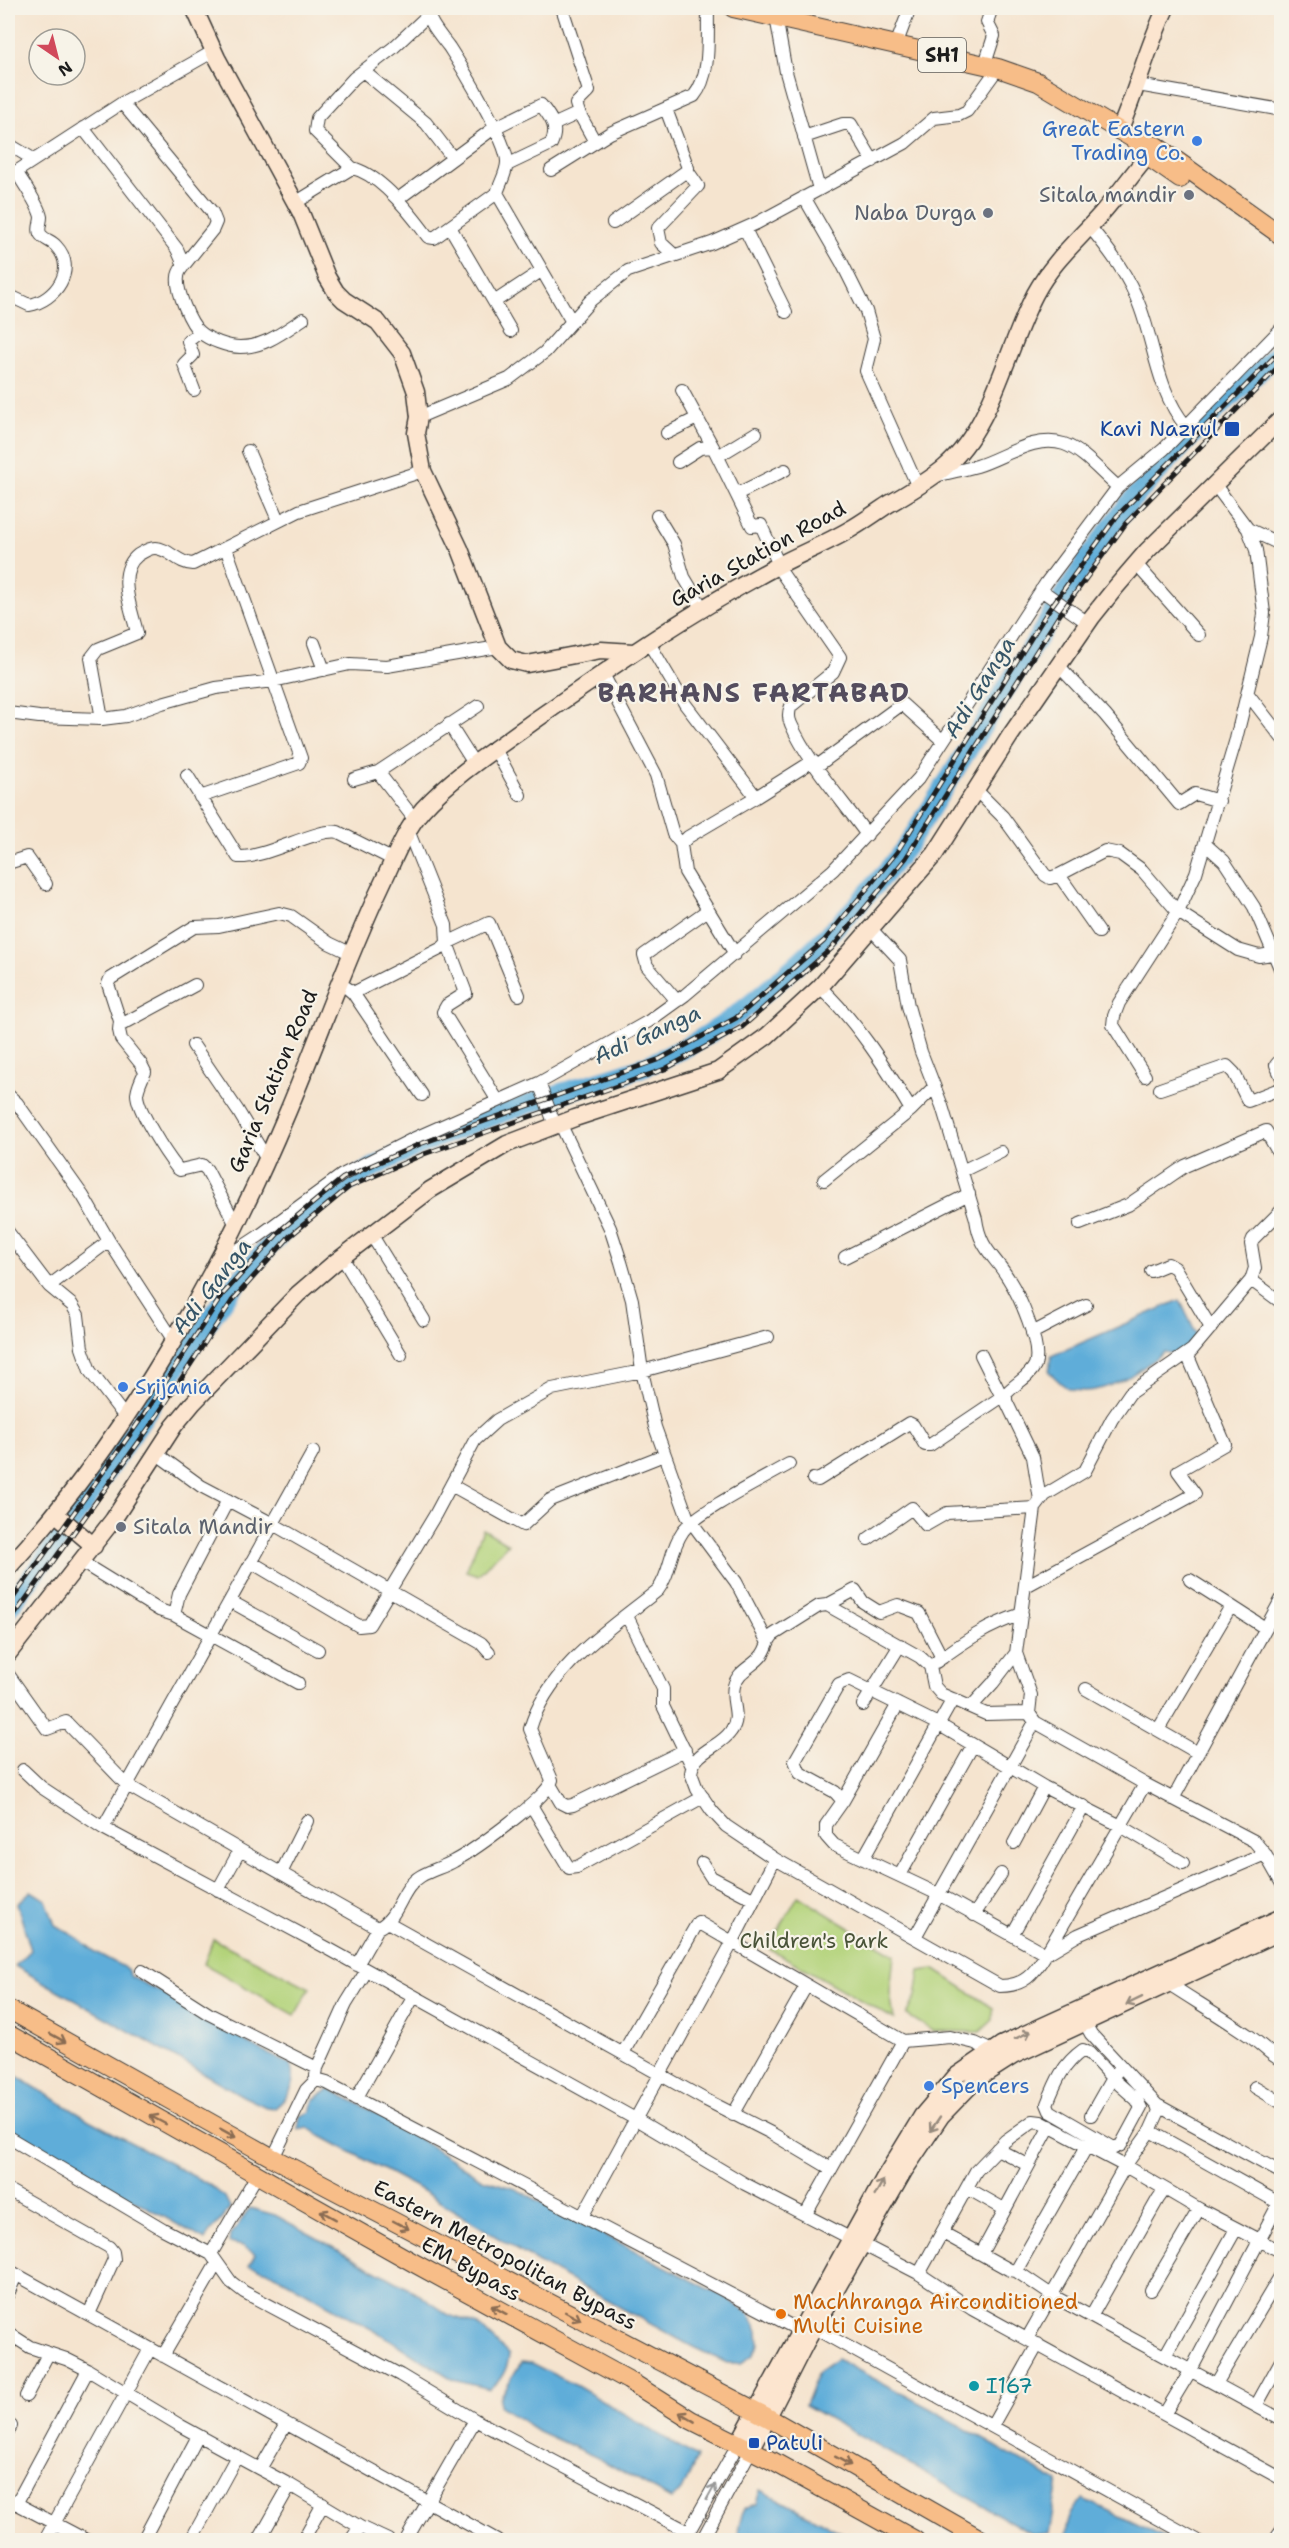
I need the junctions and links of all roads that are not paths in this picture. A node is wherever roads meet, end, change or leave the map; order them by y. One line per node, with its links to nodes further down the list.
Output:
1 (194, 8): 11 (main road)
2 (562, 8): 18 (street)
3 (708, 8): 16 (street)
4 (733, 8): 9 (main road, SH1)
5 (910, 8): 10 (street)
6 (992, 8): 12 (street)
7 (1166, 8): 14 (main road)
8 (427, 12): 13 (street); 21 (street)
9 (776, 17): 10 (main road, SH1); 23 (street)
10 (896, 45): 12 (main road, SH1)
11 (214, 51): 15 (street); 39 (main road)
12 (992, 66): 22 (main road, SH1); 29 (street)
13 (363, 71): 27 (street); 31 (street)
14 (1138, 85): 17 (street); 22 (main road)
15 (122, 103): 20 (street); 47 (street)
16 (666, 109): 24 (street); 33 (street)
17 (1281, 110)
18 (579, 112): 19 (street); 24 (street)
19 (555, 124): 21 (street); 30 (street)
20 (82, 128): 28 (street); 47 (street)
21 (494, 128): 27 (street); 30 (street)
22 (1119, 130): 26 (main road, SH1)
23 (804, 137): 29 (street); 35 (street)
24 (595, 142): 32 (street)
25 (8, 144): 28 (street)
26 (1147, 148): 41 (main road, Garia Station Road); 44 (main road, SH1); 45 (main road, SH1)
27 (452, 156): 38 (street)
28 (33, 159): 34 (street)
29 (873, 161): 35 (street)
30 (507, 165): 36 (street)
31 (352, 168): 38 (street); 39 (street)
32 (551, 170)
33 (687, 170): 40 (street); 46 (street)
34 (12, 174): 49 (street)
35 (819, 189): 37 (street)
36 (496, 192): 42 (street); 48 (street)
37 (804, 197): 43 (street); 72 (street)
38 (398, 199): 42 (street)
39 (295, 203): 59 (main road)
40 (613, 223)
41 (1089, 226): 62 (street); 70 (main road, Garia Station Road)
42 (450, 227): 50 (street)
43 (745, 229): 46 (street); 51 (street)
44 (1281, 236)
45 (1281, 250)
46 (673, 254): 53 (street)
47 (184, 265): 56 (street)
48 (541, 271): 50 (street); 53 (street)
49 (8, 295)
50 (494, 302): 55 (street)
51 (786, 312)
52 (303, 319): 56 (street)
53 (572, 322): 59 (street)
54 (1281, 327): 62 (street)
55 (511, 331)
56 (200, 332): 57 (street)
57 (194, 390)
58 (682, 390): 60 (street)
59 (419, 417): 69 (main road)
60 (697, 418): 63 (street); 66 (street)
61 (1281, 418): 71 (main road)
62 (1186, 426): 73 (street)
63 (667, 433)
64 (756, 433): 66 (street)
65 (248, 451): 76 (street)
66 (716, 451): 67 (street); 74 (street)
67 (678, 462)
68 (785, 470): 74 (street)
69 (423, 471): 76 (street); 88 (main road)
70 (934, 476): 72 (main road, Garia Station Road); 73 (street)
71 (1215, 485): 77 (street); 80 (main road)
72 (918, 487): 81 (main road, Garia Station Road)
73 (1118, 487): 82 (street)
74 (737, 494): 81 (street)
75 (657, 516): 83 (street)
76 (278, 520): 79 (street)
77 (1248, 529): 78 (street); 94 (street)
78 (1281, 545)
79 (226, 548): 93 (street); 97 (street)
80 (1136, 564): 84 (main road); 85 (street)
81 (778, 566): 83 (main road, Garia Station Road); 102 (street)
82 (1041, 590): 84 (street); 100 (street)
83 (703, 609): 87 (main road, Garia Station Road)
84 (1088, 623): 90 (main road)
85 (1199, 635)
86 (314, 643): 91 (street)
87 (648, 643): 89 (main road, Garia Station Road); 110 (street)
88 (498, 647): 89 (main road); 91 (street)
89 (633, 652): 92 (main road, Garia Station Road)
90 (1058, 665): 107 (main road); 111 (street)
91 (324, 670): 93 (street)
92 (603, 674): 101 (main road, Garia Station Road); 114 (street)
93 (273, 681): 97 (street); 109 (street)
94 (1248, 694): 99 (street); 111 (street)
95 (478, 706): 98 (street)
96 (8, 713): 97 (street)
97 (102, 719)
98 (449, 724): 103 (street); 104 (street)
99 (1281, 738)
100 (943, 741): 102 (street); 113 (street)
101 (495, 749): 103 (main road, Garia Station Road); 108 (street)
102 (815, 763): 110 (street); 113 (street)
103 (475, 765): 112 (main road, Garia Station Road)
104 (378, 772): 106 (street); 112 (street)
105 (187, 775): 109 (street)
106 (354, 779)
107 (977, 791): 118 (street); 122 (main road)
108 (520, 795)
109 (200, 797): 116 (street)
110 (756, 797): 114 (street)
111 (1219, 801): 115 (street)
112 (412, 825): 116 (main road, Garia Station Road); 124 (street)
113 (867, 835): 126 (street)
114 (681, 844): 120 (street)
115 (1205, 844): 121 (street); 127 (street)
116 (394, 860): 125 (main road, Garia Station Road)
117 (8, 863): 119 (street)
118 (1059, 875): 121 (street); 123 (street)
119 (46, 884)
120 (708, 910): 126 (street); 133 (street)
121 (1178, 912): 127 (street); 137 (street)
122 (871, 929): 130 (main road); 140 (street)
123 (1099, 932)
124 (447, 943): 131 (street); 132 (street); 145 (street)
125 (350, 953): 131 (main road, Garia Station Road); 134 (street, Garia Station Road)
126 (735, 954): 133 (street)
127 (1272, 954): 128 (street)
128 (1281, 973)
129 (195, 985): 134 (street)
130 (820, 987): 146 (street); 147 (main road)
131 (346, 988): 144 (street); 149 (main road, Garia Station Road)
132 (519, 995)
133 (677, 1002): 139 (street)
134 (121, 1025): 156 (street, Garia Station Road)
135 (193, 1045): 149 (street)
136 (1281, 1058): 138 (street)
137 (1145, 1076)
138 (1281, 1078)
139 (539, 1083): 145 (street); 147 (street)
140 (934, 1087): 146 (street); 151 (street)
141 (1281, 1088): 142 (street)
142 (1161, 1089)
143 (8, 1095): 159 (street)
144 (422, 1095)
145 (498, 1101): 162 (street)
146 (911, 1110): 152 (street)
147 (557, 1124): 158 (main road); 176 (street)
148 (1001, 1152): 151 (street)
149 (266, 1158): 156 (main road, Garia Station Road)
150 (1281, 1159): 155 (street)
151 (962, 1171): 153 (street)
152 (824, 1179)
153 (969, 1194): 161 (street); 170 (street)
154 (1281, 1210): 164 (street)
155 (1080, 1224)
156 (236, 1225): 162 (main road, Garia Station Road)
157 (8, 1232): 165 (street)
158 (371, 1234): 160 (main road); 168 (street)
159 (109, 1241): 165 (street); 172 (street)
160 (342, 1257): 174 (street); 180 (main road)
161 (845, 1257)
162 (215, 1265): 172 (main road, Garia Station Road)
163 (1151, 1271): 169 (street)
164 (1251, 1280): 166 (street); 169 (street)
165 (49, 1286): 178 (street)
166 (1281, 1304)
167 (1086, 1305): 170 (street)
168 (424, 1320)
169 (1211, 1328): 173 (street)
170 (1032, 1333): 177 (street)
171 (768, 1337): 176 (street)
172 (174, 1341): 178 (main road, Garia Station Road)
173 (1186, 1354): 186 (street); 196 (street)
174 (401, 1355)
175 (981, 1355): 177 (street)
176 (642, 1371): 181 (street); 184 (street)
177 (1004, 1396): 183 (street); 186 (street)
178 (125, 1418): 187 (main road, Garia Station Road)
179 (313, 1452): 189 (street)
180 (157, 1454): 185 (street); 191 (main road)
181 (664, 1455): 184 (street); 188 (street)
182 (789, 1464): 188 (street)
183 (813, 1479)
184 (451, 1485): 197 (street)
185 (228, 1500): 189 (street); 203 (street)
186 (1038, 1504): 190 (street); 196 (street)
187 (56, 1514): 191 (main road); 194 (main road, Garia Station Road)
188 (690, 1523): 204 (street); 207 (street)
189 (273, 1524): 193 (street); 197 (street)
190 (868, 1539)
191 (94, 1545): 192 (main road)
192 (81, 1562): 203 (street); 212 (main road)
193 (251, 1562): 197 (street); 199 (street)
194 (8, 1568)
195 (1190, 1580): 201 (street)
196 (1026, 1586): 202 (street)
197 (390, 1590): 210 (street)
198 (1281, 1598): 205 (street)
199 (230, 1600): 206 (street); 209 (street)
200 (827, 1605): 207 (street); 208 (street); 213 (street)
201 (1231, 1606): 205 (street); 225 (street)
202 (1022, 1614): 211 (street); 213 (street)
203 (174, 1615): 206 (street)
204 (627, 1616): 227 (street); 234 (street)
205 (1265, 1628): 228 (street)
206 (210, 1635): 216 (street); 233 (street)
207 (767, 1641): 229 (street)
208 (900, 1645): 214 (street); 218 (street)
209 (318, 1650)
210 (489, 1652)
211 (1016, 1653): 222 (street); 223 (street)
212 (8, 1654)
213 (942, 1658): 214 (street)
214 (930, 1666): 219 (street)
215 (8, 1674): 233 (street)
216 (298, 1683)
217 (1086, 1689): 225 (street)
218 (872, 1691): 220 (street); 221 (street); 238 (street)
219 (952, 1699): 222 (street); 224 (street)
220 (898, 1704): 224 (street); 238 (street)
221 (863, 1705)
222 (971, 1707): 223 (street)
223 (1032, 1718): 230 (street); 232 (street)
224 (938, 1724): 226 (street); 248 (street)
225 (1158, 1730): 228 (street)
226 (973, 1745): 230 (street); 253 (street)
227 (685, 1750): 229 (street); 234 (street)
228 (1198, 1753): 237 (street)
229 (692, 1766): 236 (street)
230 (1009, 1766): 235 (street); 256 (street)
231 (23, 1770): 243 (street)
232 (1145, 1784): 237 (street); 242 (street)
233 (127, 1785): 243 (street); 245 (street)
234 (551, 1786): 239 (street)
235 (1044, 1787): 240 (street); 244 (street)
236 (703, 1797): 239 (street); 247 (street)
237 (1173, 1799): 246 (street)
238 (843, 1801): 248 (street)
239 (531, 1805): 260 (street)
240 (1084, 1806): 242 (street); 262 (street)
241 (307, 1821): 251 (street)
242 (1121, 1826): 250 (street); 265 (street)
243 (103, 1828): 255 (street)
244 (1014, 1843)
245 (240, 1850): 251 (street); 255 (street)
246 (1265, 1854): 254 (street); 265 (street)
247 (775, 1859): 257 (street); 263 (street)
248 (863, 1859): 253 (street)
249 (702, 1863): 257 (street)
250 (1183, 1863)
251 (281, 1873): 260 (street)
252 (1001, 1874): 258 (street)
253 (900, 1875): 256 (street)
254 (1281, 1884)
255 (218, 1890): 267 (street)
256 (940, 1894): 258 (street); 263 (street)
257 (753, 1899): 264 (street)
258 (974, 1915): 262 (street)
259 (1281, 1917): 266 (main road)
260 (383, 1925): 267 (street); 277 (street)
261 (1281, 1931): 266 (main road)
262 (1012, 1935): 265 (street)
263 (915, 1936): 265 (street)
264 (732, 1943): 270 (street); 277 (street); 281 (street)
265 (1046, 1954)
266 (1216, 1954): 269 (main road); 273 (main road)
267 (362, 1967): 271 (street); 280 (street)
268 (142, 1971): 280 (street)
269 (1168, 1984): 273 (main road, one-way to 273); 278 (street)
270 (806, 1986): 275 (street); 287 (street)
271 (414, 1996): 284 (street); 289 (street)
272 (8, 2009): 295 (main road, Eastern Metropolitan Bypass, one-way to 295)
273 (1082, 2017): 276 (main road, one-way to 273); 279 (street); 312 (main road, one-way to 312)
274 (8, 2034): 300 (main road, EM Bypass, one-way to 274)
275 (903, 2041): 276 (street); 298 (street)
276 (992, 2051): 312 (main road, one-way to 276)
277 (623, 2053): 281 (street)
278 (1281, 2061)
279 (1120, 2067): 282 (street); 286 (street)
280 (316, 2074): 284 (street); 295 (street)
281 (661, 2074): 287 (street); 289 (street)
282 (1112, 2078): 282 (street); 288 (street)
283 (1255, 2087): 285 (street)
284 (356, 2099): 308 (street)
285 (1281, 2103)
286 (1157, 2105): 291 (street); 299 (street)
287 (733, 2115): 298 (street)
288 (1091, 2115)
289 (636, 2120): 307 (street); 308 (street)
290 (1050, 2126): 293 (street); 294 (street); 296 (street)
291 (1150, 2131): 297 (street); 304 (street)
292 (8, 2137): 315 (street)
293 (1087, 2146): 297 (street); 316 (street)
294 (998, 2149): 296 (street); 301 (street)
295 (273, 2158): 340 (main road, Eastern Metropolitan Bypass, one-way to 340)
296 (1028, 2165): 305 (street)
297 (1125, 2166): 302 (street); 322 (street)
298 (830, 2168): 307 (street)
299 (1281, 2173)
300 (258, 2175): 315 (street); 346 (main road, EM Bypass, one-way to 300)
301 (967, 2188): 305 (street); 310 (street)
302 (1165, 2189): 306 (street); 324 (street)
303 (8, 2190): 323 (street)
304 (1280, 2200): 311 (street)
305 (1004, 2209): 314 (street)
306 (1199, 2209): 309 (street); 320 (street)
307 (806, 2214): 312 (street)
308 (583, 2215): 325 (street)
309 (1236, 2229): 311 (street); 331 (street)
310 (943, 2233): 314 (street); 319 (street)
311 (1260, 2241): 313 (street); 334 (street)
312 (856, 2242): 319 (street); 325 (main road)
313 (1281, 2252)
314 (981, 2253): 316 (street)
315 (214, 2259): 330 (street); 341 (street)
316 (1016, 2271): 322 (street)
317 (12, 2272): 321 (street); 323 (street)
318 (1281, 2273): 335 (street)
319 (919, 2274): 327 (street)
320 (1151, 2290)
321 (8, 2294)
322 (1053, 2296): 324 (street); 327 (street)
323 (89, 2314): 328 (street)
324 (1092, 2315): 331 (street)
325 (807, 2329): 340 (main road); 344 (street)
326 (9, 2339): 329 (street)
327 (1033, 2341): 339 (street); 344 (street)
328 (150, 2349): 330 (street); 336 (street)
329 (48, 2354): 333 (street); 337 (street)
330 (163, 2356): 343 (street)
331 (1165, 2356): 334 (street)
332 (1281, 2358): 338 (street)
333 (88, 2370): 336 (street); 351 (street)
334 (1191, 2370): 335 (street); 339 (street)
335 (1216, 2384): 338 (street)
336 (126, 2393): 345 (street); 354 (street)
337 (26, 2396)
338 (1256, 2406): 342 (street)
339 (1165, 2413): 349 (street)
340 (761, 2415): 346 (main road); 370 (main road, Eastern Metropolitan Bypass, one-way to 370)
341 (475, 2420): 352 (street); 357 (street)
342 (1281, 2420)
343 (286, 2424): 348 (street); 352 (street)
344 (992, 2426): 371 (street)
345 (198, 2436): 347 (street); 360 (street)
346 (744, 2447): 357 (street, one-way to 346); 368 (street); 369 (main road, EM Bypass)
347 (237, 2456): 348 (street); 361 (street)
348 (260, 2469): 350 (street)
349 (1281, 2479)
350 (290, 2485): 353 (street); 362 (street)
351 (12, 2501): 354 (street)
352 (428, 2503): 366 (street); 367 (street)
353 (323, 2504): 355 (street); 363 (street)
354 (55, 2524): 358 (street); 359 (street)
355 (360, 2527): 364 (street); 365 (street)
356 (1281, 2530): 372 (street)
357 (686, 2536)
358 (45, 2541)
359 (86, 2541)
360 (143, 2541)
361 (191, 2541)
362 (259, 2541)
363 (303, 2541)
364 (351, 2541)
365 (388, 2541)
366 (406, 2541)
367 (496, 2541)
368 (702, 2541)
369 (915, 2541)
370 (982, 2541)
371 (1197, 2541)
372 (1275, 2541)

